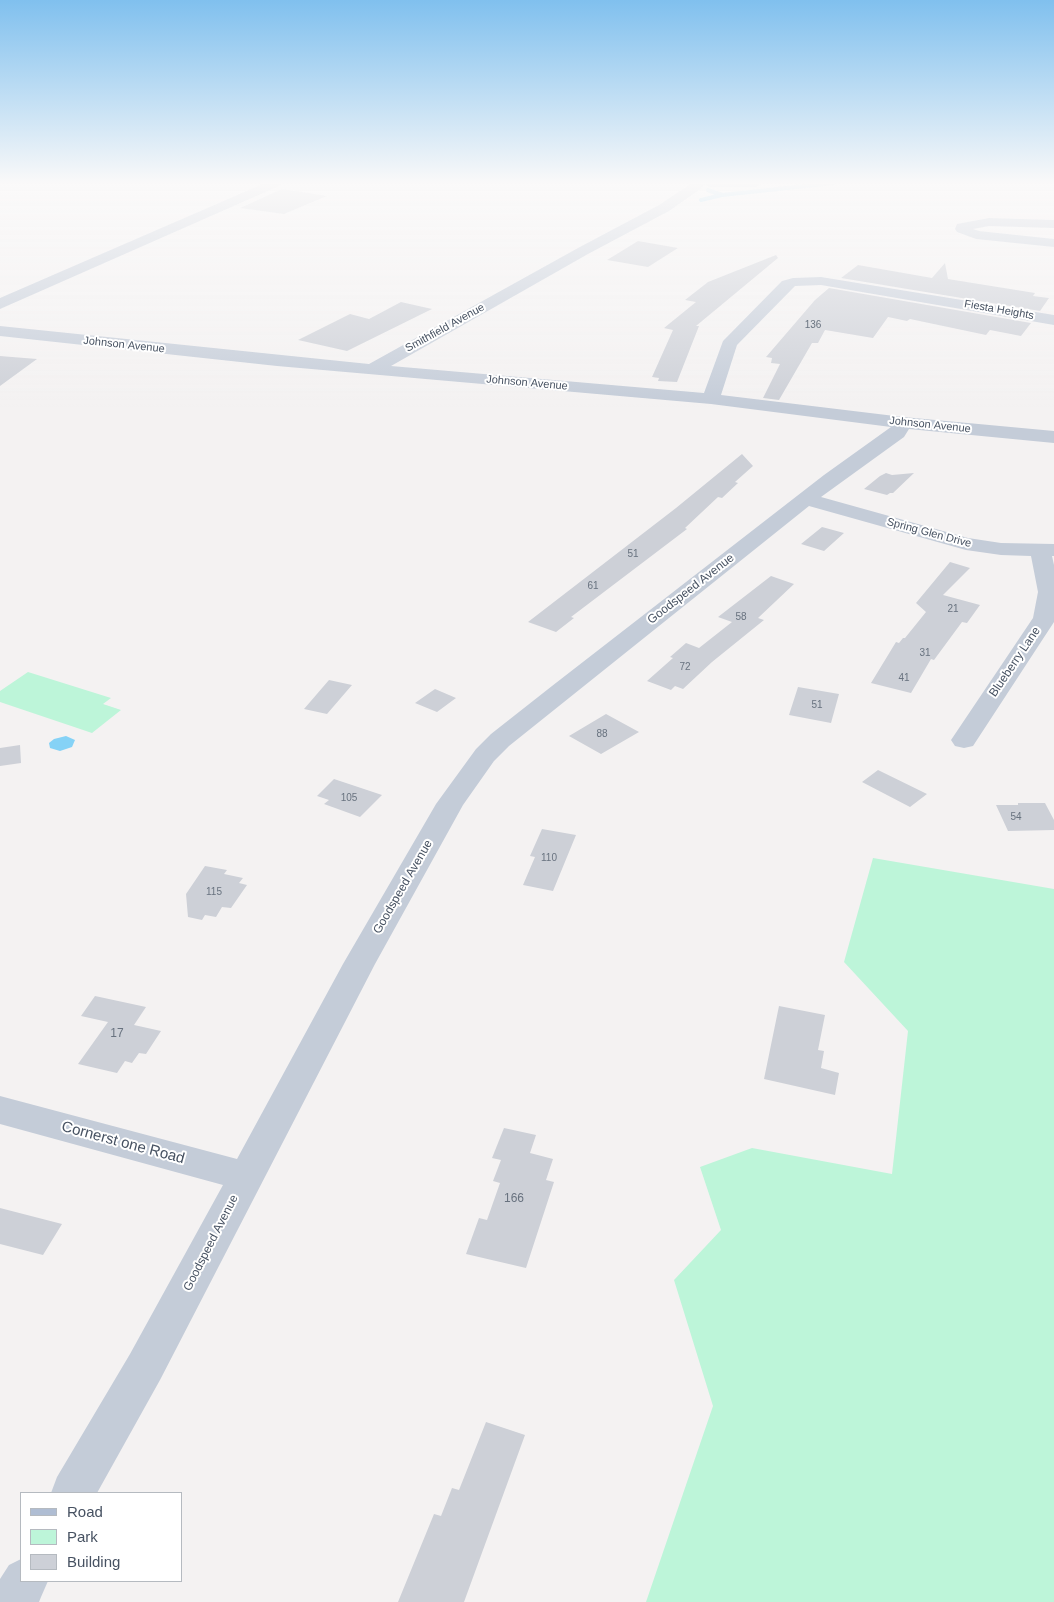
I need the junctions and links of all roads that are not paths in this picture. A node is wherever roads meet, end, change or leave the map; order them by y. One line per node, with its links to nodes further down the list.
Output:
1 (105, 258): 3 (street)
2 (571, 258): 6 (street, Smithfield Avenue)
3 (0, 304)
4 (1054, 320): 7 (street, Fiesta Heights)
5 (0, 331): 6 (street, Johnson Avenue)
6 (373, 369): 7 (street, Johnson Avenue)
7 (711, 399): 8 (street, Johnson Avenue)
8 (903, 423): 9 (street, Johnson Avenue); 10 (street, Goodspeed Avenue)
9 (1054, 437)
10 (806, 499): 11 (street, Spring Glen Drive); 14 (street, Goodspeed Avenue)
11 (1047, 550): 12 (street, Blueberry Lane)
12 (964, 740)
13 (0, 1110): 14 (street, Cornerst one Road)
14 (246, 1176): 15 (street, Goodspeed Avenue)
15 (74, 1492)
16 (24, 1582): 17 (street)
17 (13, 1602)

